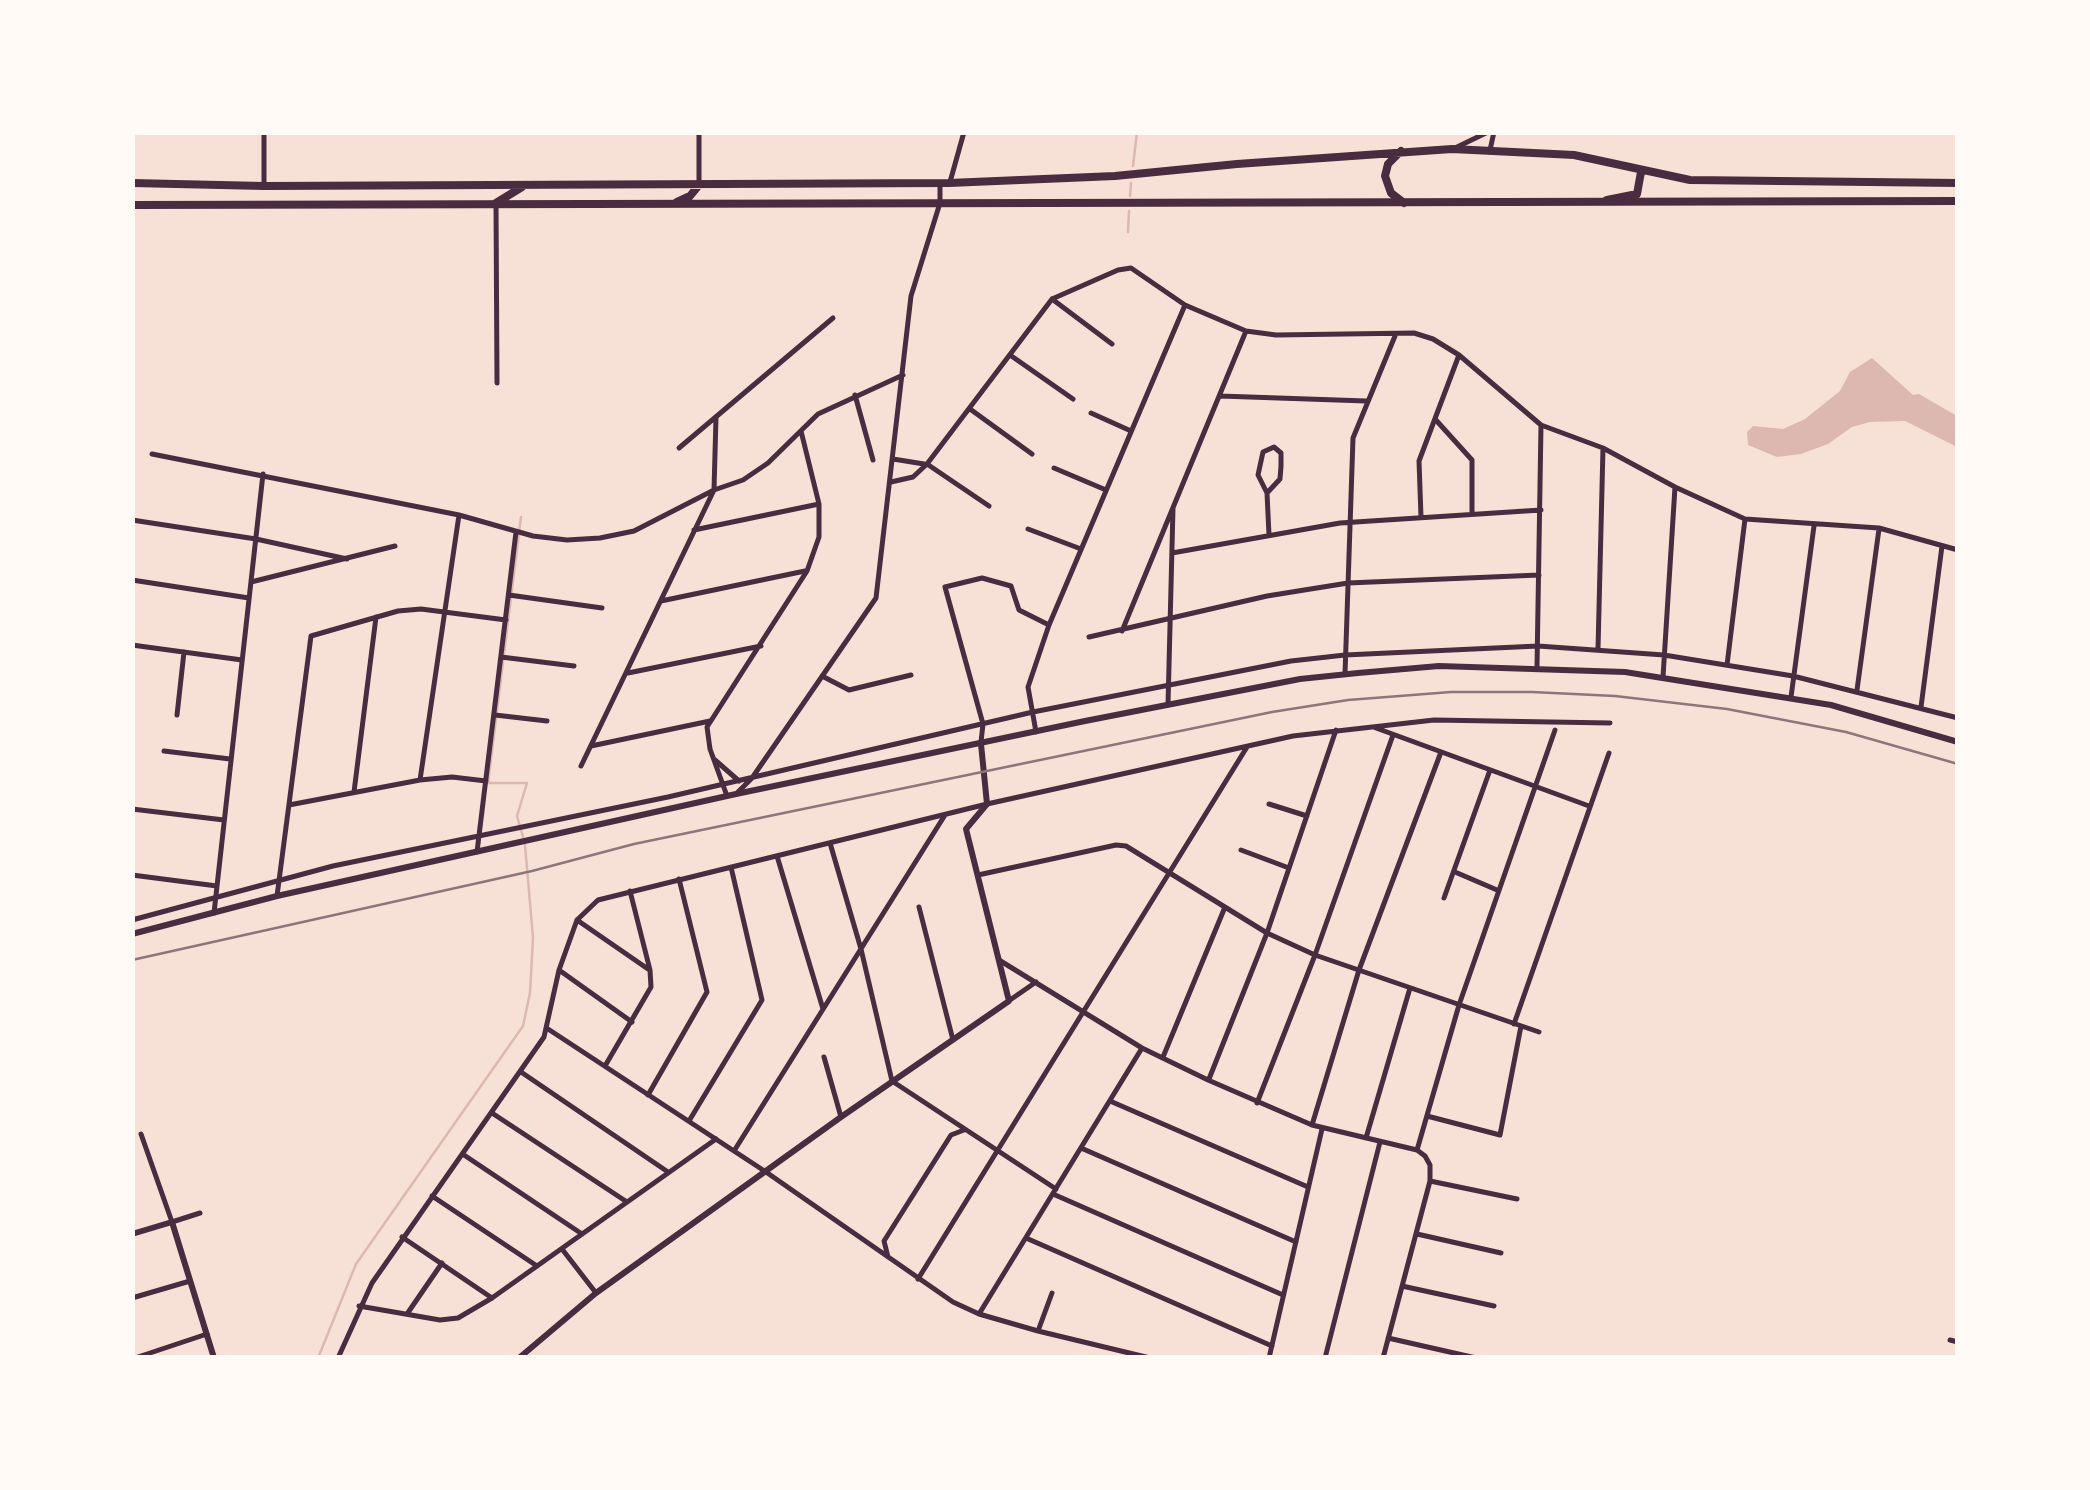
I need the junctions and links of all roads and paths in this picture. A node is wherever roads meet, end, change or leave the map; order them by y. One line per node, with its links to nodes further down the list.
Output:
1 (264, 132): 13 (street)
2 (699, 132): 12 (street)
3 (964, 132): 9 (street)
4 (1491, 132): 5 (street); 6 (street)
5 (1452, 149): 6 (main road); 7 (main road)
6 (1490, 150): 8 (main road)
7 (1400, 151): 9 (main road); 20 (main road)
8 (1641, 172): 10 (main road); 16 (main road)
9 (945, 183): 12 (main road); 19 (street)
10 (1958, 183)
11 (132, 184): 13 (main road)
12 (699, 185): 14 (main road); 18 (main road)
13 (264, 186): 14 (main road)
14 (526, 186): 17 (main road)
15 (1958, 201): 16 (main road)
16 (1603, 202): 20 (main road)
17 (496, 203): 18 (main road); 21 (main road); 31 (street)
18 (668, 203): 19 (main road)
19 (940, 203): 20 (main road); 30 (street)
20 (1405, 204)
21 (132, 205)
22 (1052, 299): 23 (street); 27 (street); 28 (street)
23 (1185, 305): 25 (street); 42 (street)
24 (832, 318): 38 (street)
25 (1246, 331): 26 (street); 33 (street)
26 (1395, 335): 29 (street); 35 (street)
27 (1112, 344)
28 (1010, 355): 34 (street); 36 (street)
29 (1459, 355): 39 (street); 40 (street)
30 (903, 375): 32 (street); 47 (street)
31 (497, 383)
32 (855, 395): 41 (street); 48 (street)
33 (1220, 396): 35 (street); 58 (street)
34 (1073, 399)
35 (1366, 400): 66 (street)
36 (970, 409): 46 (street); 49 (street)
37 (1090, 412): 42 (street)
38 (716, 418): 43 (street); 54 (street)
39 (1435, 419): 61 (street); 63 (street)
40 (1541, 425): 44 (street); 60 (street)
41 (800, 431): 54 (street); 57 (street)
42 (1131, 431): 55 (street)
43 (678, 448)
44 (1603, 448): 53 (street); 100 (street)
45 (152, 454): 51 (street)
46 (1032, 454)
47 (892, 459): 49 (street); 52 (street)
48 (873, 460)
49 (927, 464): 52 (street); 59 (street)
50 (1054, 468): 55 (street)
51 (263, 474): 62 (street); 73 (street)
52 (891, 482): 113 (street)
53 (1675, 487): 64 (street); 103 (street)
54 (714, 490): 70 (street); 71 (street)
55 (1106, 490): 76 (street)
56 (1267, 493): 56 (street); 72 (street)
57 (818, 504): 70 (street); 80 (street)
58 (1173, 504): 78 (street); 94 (street)
59 (989, 506)
60 (1541, 510): 61 (street); 81 (street)
61 (1472, 512): 63 (street)
62 (459, 515): 71 (street); 89 (street)
63 (1421, 517): 66 (street)
64 (1745, 519): 67 (street); 106 (street)
65 (132, 520): 73 (street)
66 (1351, 522): 72 (street); 84 (street)
67 (1814, 525): 68 (street); 114 (street)
68 (1880, 528): 74 (street); 117 (street)
69 (1028, 529): 76 (street)
70 (694, 530): 87 (street)
71 (516, 532): 85 (street)
72 (1269, 535): 78 (street)
73 (256, 539): 79 (street); 83 (street)
74 (1942, 545): 77 (street); 120 (street)
75 (394, 546): 79 (street)
76 (1081, 549): 93 (street)
77 (1958, 550)
78 (1172, 554): 91 (street)
79 (347, 559): 83 (street)
80 (808, 570): 87 (street); 97 (street)
81 (1540, 575): 84 (street); 98 (street)
82 (132, 580): 86 (street)
83 (251, 582): 86 (street)
84 (1348, 583): 91 (street); 102 (street)
85 (508, 596): 88 (street); 92 (street)
86 (249, 598): 105 (street)
87 (661, 601): 110 (street)
88 (602, 608)
89 (445, 612): 90 (street); 92 (street); 148 (street)
90 (376, 617): 154 (street); 159 (street)
91 (1170, 618): 94 (street); 116 (street)
92 (506, 620): 104 (street)
93 (1049, 626): 121 (street); 128 (street)
94 (1122, 631): 95 (street)
95 (1089, 637)
96 (132, 646): 101 (street)
97 (760, 646): 110 (street); 126 (street)
98 (1538, 646): 99 (street); 100 (street); 109 (street)
99 (1438, 648): 102 (street); 108 (street)
100 (1598, 649): 103 (street)
101 (184, 652): 105 (street); 122 (street)
102 (1345, 655): 111 (street); 116 (street)
103 (1664, 655): 106 (street); 115 (street)
104 (501, 656): 107 (street); 123 (street)
105 (242, 660): 143 (street)
106 (1727, 664): 114 (street)
107 (574, 666)
108 (1439, 666): 109 (main road); 111 (main road)
109 (1537, 667): 115 (main road)
110 (628, 673): 136 (street)
111 (1345, 674): 119 (main road)
112 (910, 675): 113 (street)
113 (822, 676): 142 (street)
114 (1793, 676): 117 (street); 118 (street)
115 (1663, 677): 118 (main road)
116 (1169, 685): 119 (street); 121 (street)
117 (1857, 690): 120 (street)
118 (1791, 696): 134 (main road)
119 (1168, 705): 132 (main road)
120 (1921, 707): 124 (street)
121 (1033, 712): 128 (street); 132 (street)
122 (176, 714)
123 (494, 715): 125 (street); 149 (street)
124 (1958, 718)
125 (547, 721)
126 (710, 721): 136 (street); 141 (street)
127 (1610, 723): 129 (street)
128 (983, 724): 135 (street); 146 (street)
129 (1370, 726): 130 (street); 133 (street)
130 (1336, 730): 137 (street); 163 (street)
131 (1555, 730): 152 (street)
132 (1036, 732): 135 (main road)
133 (1393, 735): 139 (street); 192 (street)
134 (1958, 742)
135 (981, 744): 153 (main road); 157 (main road)
136 (591, 746): 144 (street)
137 (1247, 747): 157 (street); 172 (street)
138 (164, 751): 143 (street)
139 (1441, 752): 145 (street); 196 (street)
140 (1609, 752): 160 (street)
141 (713, 758): 150 (street); 151 (street)
142 (765, 758): 146 (street); 147 (street)
143 (231, 759): 164 (street)
144 (581, 766)
145 (1490, 770): 152 (street); 173 (street)
146 (783, 771): 147 (street)
147 (752, 778): 150 (street); 153 (street); 155 (street)
148 (420, 780): 149 (street); 154 (street)
149 (486, 781): 165 (street)
150 (740, 781): 151 (street)
151 (724, 784): 156 (street); 165 (street)
152 (1535, 786): 160 (street); 179 (street)
153 (760, 789): 155 (main road)
154 (354, 792): 159 (street)
155 (736, 794): 156 (main road)
156 (727, 796): 168 (main road)
157 (987, 804): 162 (street); 175 (main road)
158 (1270, 804): 163 (street)
159 (289, 805): 177 (street)
160 (1589, 806): 204 (street)
161 (132, 809): 164 (street)
162 (946, 814): 166 (street); 191 (street)
163 (1307, 816): 171 (street)
164 (224, 820): 178 (street)
165 (479, 838): 168 (street); 177 (street)
166 (830, 843): 169 (street); 191 (street)
167 (1241, 850): 171 (street)
168 (477, 853): 181 (main road)
169 (777, 856): 170 (street); 201 (street)
170 (731, 867): 176 (street); 221 (street)
171 (1289, 868): 189 (street)
172 (1170, 871): 175 (street); 185 (street); 202 (street)
173 (1455, 872): 179 (street); 183 (street)
174 (132, 874): 178 (street)
175 (978, 875): 193 (main road)
176 (679, 879): 180 (street); 215 (street)
177 (279, 880): 181 (street); 182 (street)
178 (217, 886): 182 (street)
179 (1497, 890): 200 (street)
180 (630, 891): 188 (street); 195 (street)
181 (277, 896): 186 (main road)
182 (216, 898): 186 (street); 187 (street)
183 (1444, 898)
184 (919, 907): 207 (street)
185 (1225, 907): 189 (street); 210 (street)
186 (214, 912): 190 (main road)
187 (132, 920)
188 (577, 920): 194 (street); 195 (street)
189 (1267, 933): 192 (street); 213 (street)
190 (132, 934)
191 (861, 949): 201 (street); 214 (street)
192 (1315, 955): 196 (street); 217 (street)
193 (998, 959): 197 (street); 199 (main road)
194 (560, 970): 203 (street); 205 (street)
195 (650, 970): 203 (street)
196 (1359, 970): 198 (street); 222 (street)
197 (1036, 982): 199 (street); 202 (street)
198 (1410, 988): 200 (street); 226 (street)
199 (1009, 1001): 207 (main road)
200 (1459, 1005): 204 (street); 219 (street)
201 (823, 1010): 232 (street)
202 (1084, 1011): 208 (street); 231 (street)
203 (632, 1022): 211 (street)
204 (1518, 1025): 206 (street); 219 (street)
205 (548, 1029): 211 (street); 212 (street)
206 (1539, 1032)
207 (952, 1040): 214 (main road)
208 (1142, 1048): 210 (street); 216 (street)
209 (824, 1057): 220 (street)
210 (1162, 1058): 213 (street)
211 (605, 1066): 215 (street)
212 (522, 1072): 218 (street); 235 (street)
213 (1208, 1080): 217 (street)
214 (892, 1081): 220 (main road); 224 (street)
215 (648, 1095): 221 (street)
216 (1110, 1101): 229 (street); 237 (street)
217 (1256, 1102): 222 (street)
218 (492, 1112): 233 (street); 241 (street)
219 (1427, 1116): 230 (street)
220 (840, 1117): 234 (main road)
221 (688, 1121): 227 (street)
222 (1312, 1125): 223 (street)
223 (1322, 1129): 226 (street); 237 (street)
224 (964, 1130): 231 (street); 252 (street)
225 (141, 1134): 243 (street)
226 (1366, 1138): 228 (street)
227 (716, 1139): 232 (street); 235 (street)
228 (1380, 1142): 230 (street); 278 (street)
229 (1081, 1148): 238 (street); 249 (street)
230 (1417, 1150): 236 (street)
231 (997, 1151): 238 (street); 255 (street)
232 (734, 1152): 234 (street)
233 (463, 1154): 239 (street); 245 (street)
234 (766, 1172): 252 (street); 259 (main road)
235 (669, 1173): 241 (street)
236 (1430, 1181): 240 (street); 246 (street)
237 (1308, 1188): 249 (street)
238 (1054, 1192): 248 (street); 260 (street)
239 (432, 1196): 247 (street); 254 (street)
240 (1517, 1199)
241 (627, 1202): 245 (street)
242 (200, 1213): 243 (street)
243 (172, 1222): 244 (main road); 256 (main road)
244 (132, 1234)
245 (582, 1234): 250 (street)
246 (1416, 1234): 251 (street); 257 (street)
247 (402, 1237): 253 (street); 263 (street)
248 (1026, 1238): 266 (street); 270 (street)
249 (1296, 1242): 260 (street)
250 (562, 1249): 254 (street); 259 (street)
251 (1501, 1253)
252 (888, 1257): 255 (street)
253 (442, 1264): 262 (street); 265 (street)
254 (537, 1266): 262 (street)
255 (918, 1279): 266 (street)
256 (190, 1281): 261 (street); 268 (main road)
257 (1402, 1286): 264 (street); 269 (street)
258 (1052, 1293): 267 (street)
259 (596, 1294): 275 (main road)
260 (1284, 1296): 270 (street)
261 (132, 1298)
262 (492, 1298): 265 (street)
263 (360, 1306): 265 (street); 271 (street)
264 (1494, 1306)
265 (407, 1314)
266 (980, 1314): 267 (street)
267 (1038, 1330): 276 (street)
268 (207, 1334): 273 (street); 274 (main road)
269 (1388, 1338): 279 (street); 280 (street)
270 (1272, 1346): 277 (street)
271 (339, 1355): 272 (street)
272 (350, 1357)
273 (135, 1358)
274 (214, 1358)
275 (519, 1358)
276 (1150, 1358)
277 (1269, 1358)
278 (1325, 1358)
279 (1383, 1358)
280 (1476, 1358)

